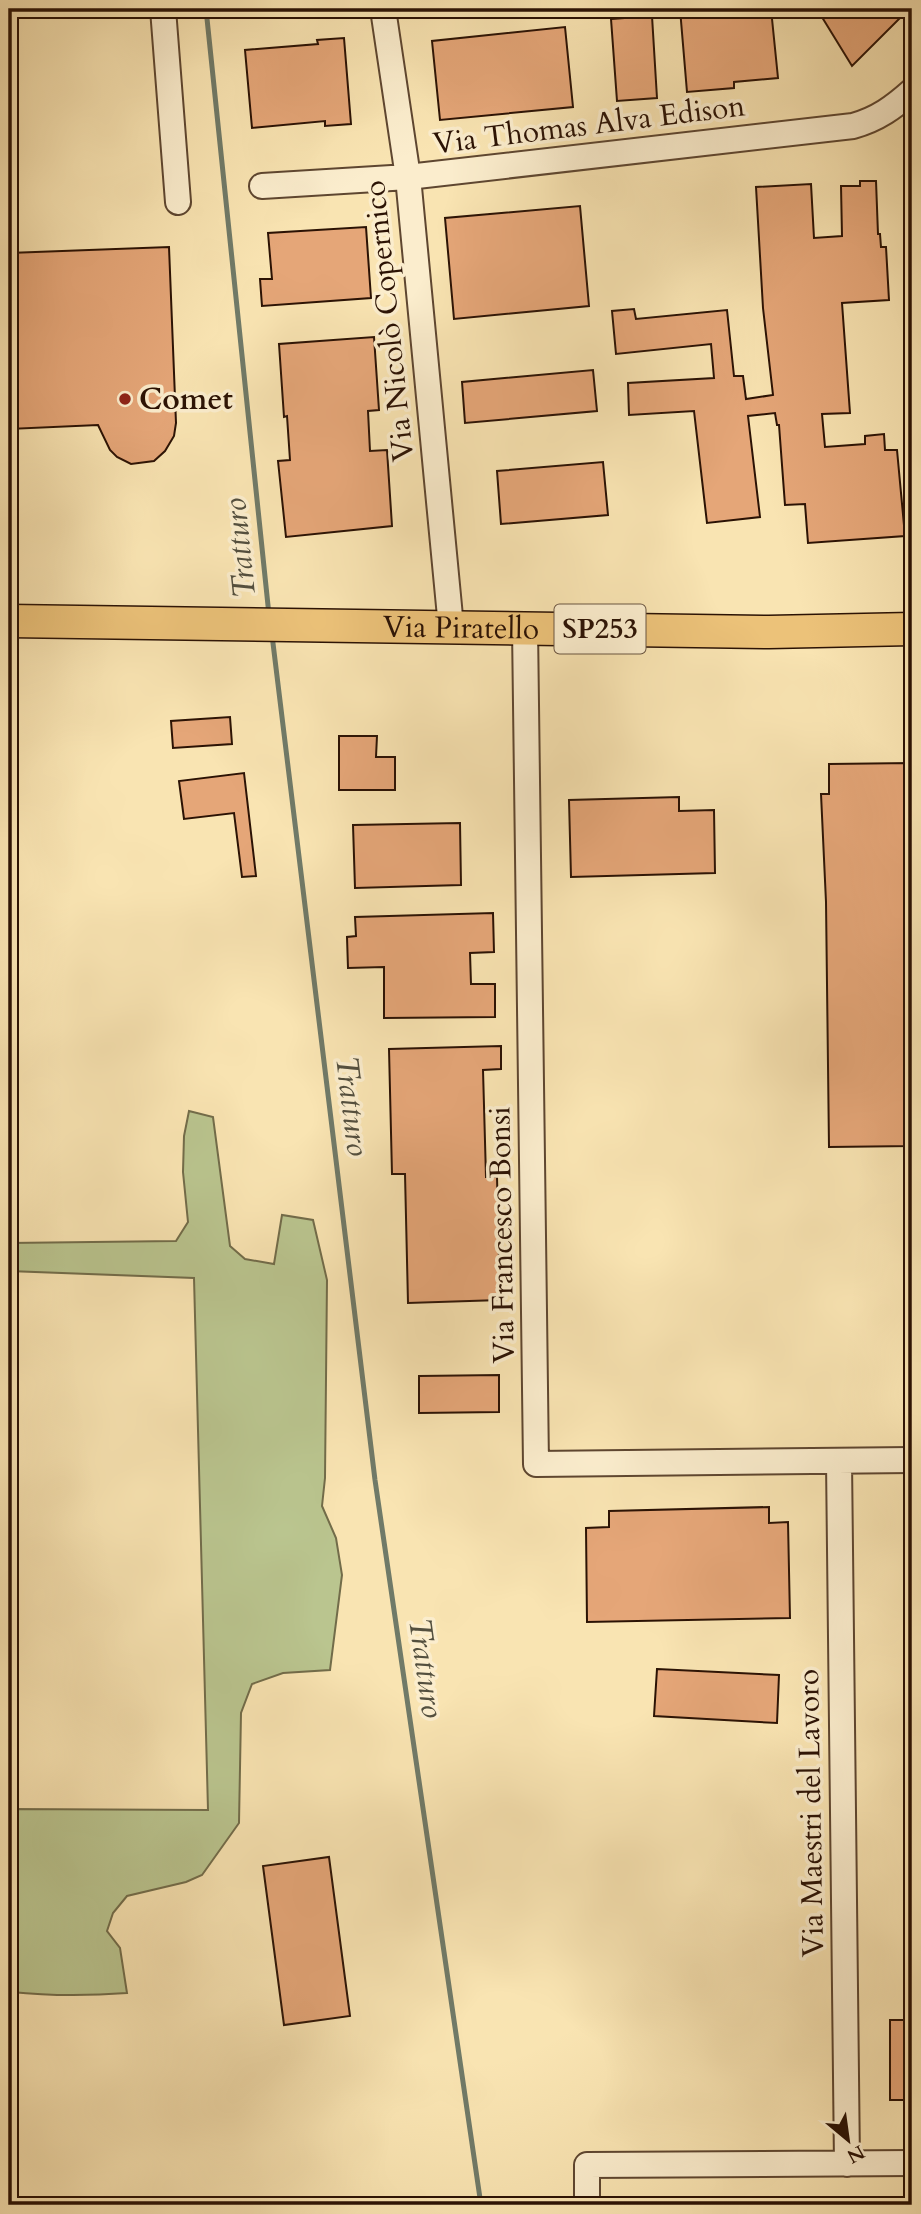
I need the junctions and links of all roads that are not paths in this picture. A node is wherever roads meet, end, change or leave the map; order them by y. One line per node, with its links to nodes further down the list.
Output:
1 (163, 9): 6 (street)
2 (383, 9): 4 (street, Via Nicolò Copernico)
3 (912, 91): 4 (street, Via Thomas Alva Edison)
4 (408, 177): 5 (street, Via Thomas Alva Edison); 8 (street, Via Nicolò Copernico)
5 (262, 186)
6 (178, 202)
7 (9, 621): 8 (main road, Via Piratello / SP253)
8 (451, 627): 9 (main road, Via Piratello / SP253)
9 (525, 628): 10 (main road, Via Piratello / SP253); 12 (street, Via Francesco Bonsi)
10 (912, 629)
11 (912, 1460): 12 (street, Via Francesco Bonsi)
12 (839, 1461): 14 (street, Via Maestri del Lavoro)
13 (912, 2163): 14 (street)
14 (847, 2164): 15 (street)
15 (587, 2205)

